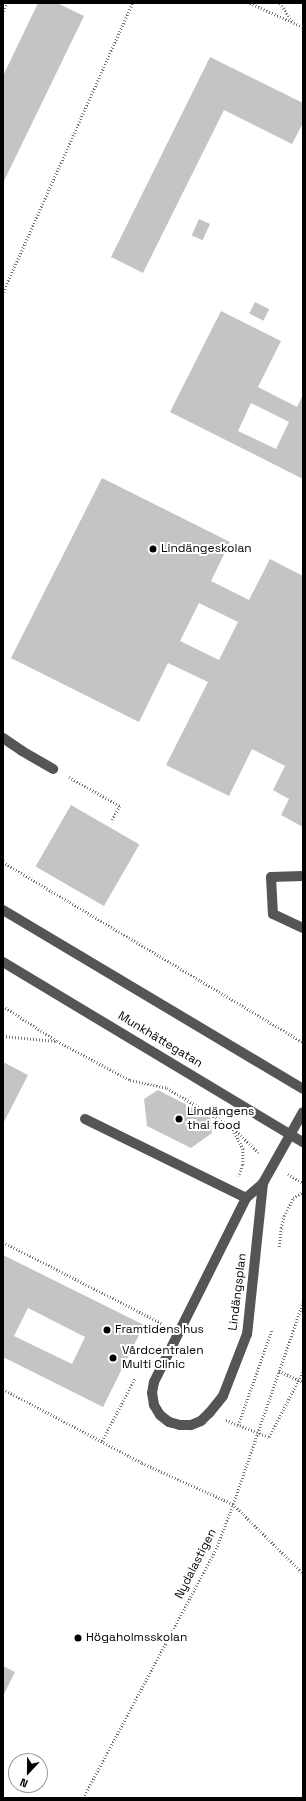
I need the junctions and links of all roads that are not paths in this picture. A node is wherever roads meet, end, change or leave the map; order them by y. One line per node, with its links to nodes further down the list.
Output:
1 (3, 738): 2 (street)
2 (53, 769)
3 (303, 876): 5 (street)
4 (3, 910): 7 (street)
5 (303, 928)
6 (3, 962): 10 (street, Munkhättegatan)
7 (303, 1089)
8 (303, 1112): 10 (street, Lindängsplan)
9 (85, 1119): 13 (street)
10 (290, 1134): 11 (street, Munkhättegatan); 12 (street, Lindängsplan)
11 (303, 1142)
12 (263, 1183): 13 (street, Lindängsplan); 13 (street, Lindängsplan)
13 (246, 1198)

